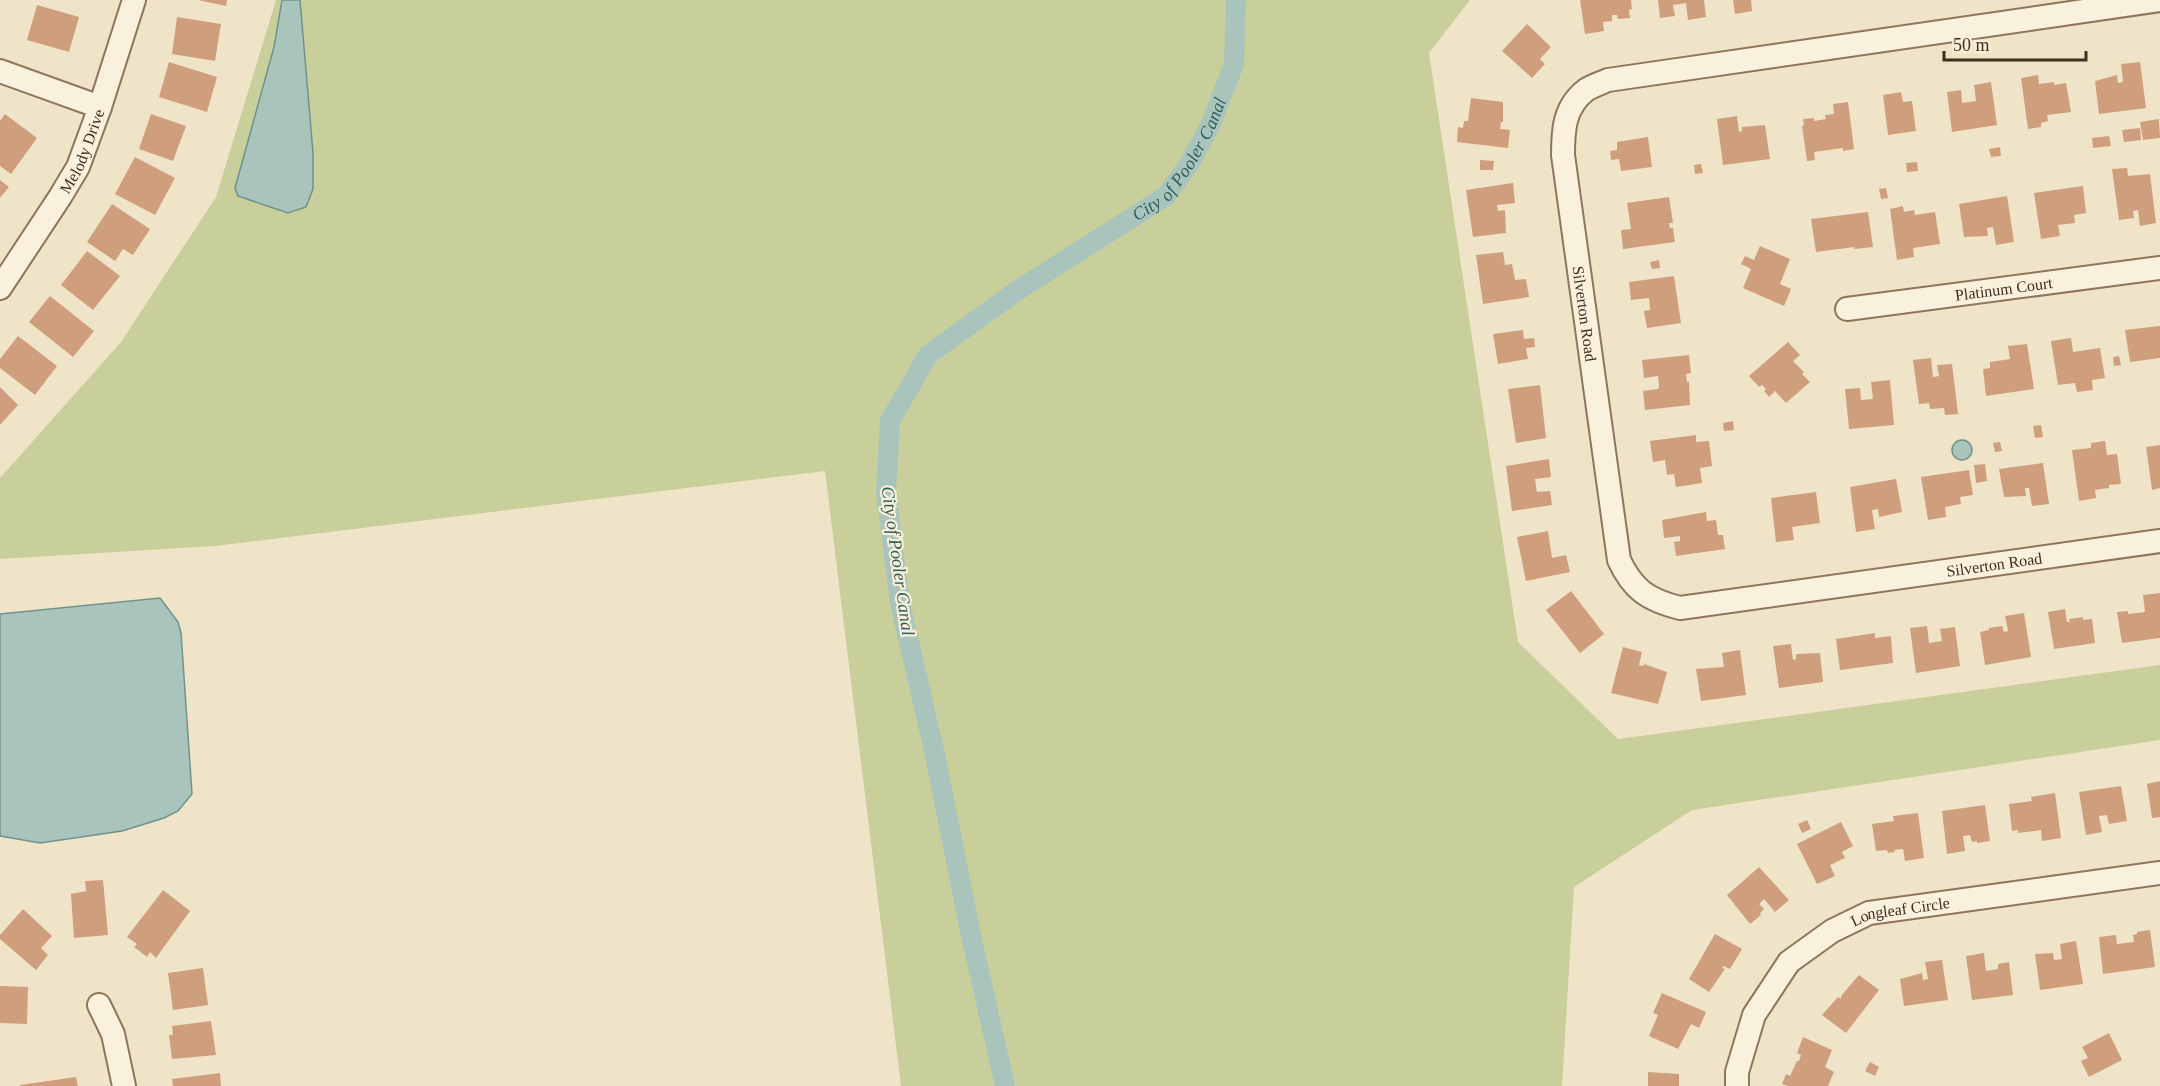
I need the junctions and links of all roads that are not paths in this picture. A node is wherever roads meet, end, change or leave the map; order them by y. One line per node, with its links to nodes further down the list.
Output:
1 (134, 0): 4 (street, Melody Drive)
2 (2160, 0): 8 (street, Silverton Road)
3 (0, 71): 4 (street)
4 (100, 107): 6 (street, Melody Drive)
5 (2160, 268): 7 (street, Platinum Court)
6 (0, 288)
7 (1847, 309)
8 (2160, 541)
9 (2160, 873): 12 (street, Longleaf Circle)
10 (99, 1005): 11 (street)
11 (124, 1086)
12 (1737, 1086)

